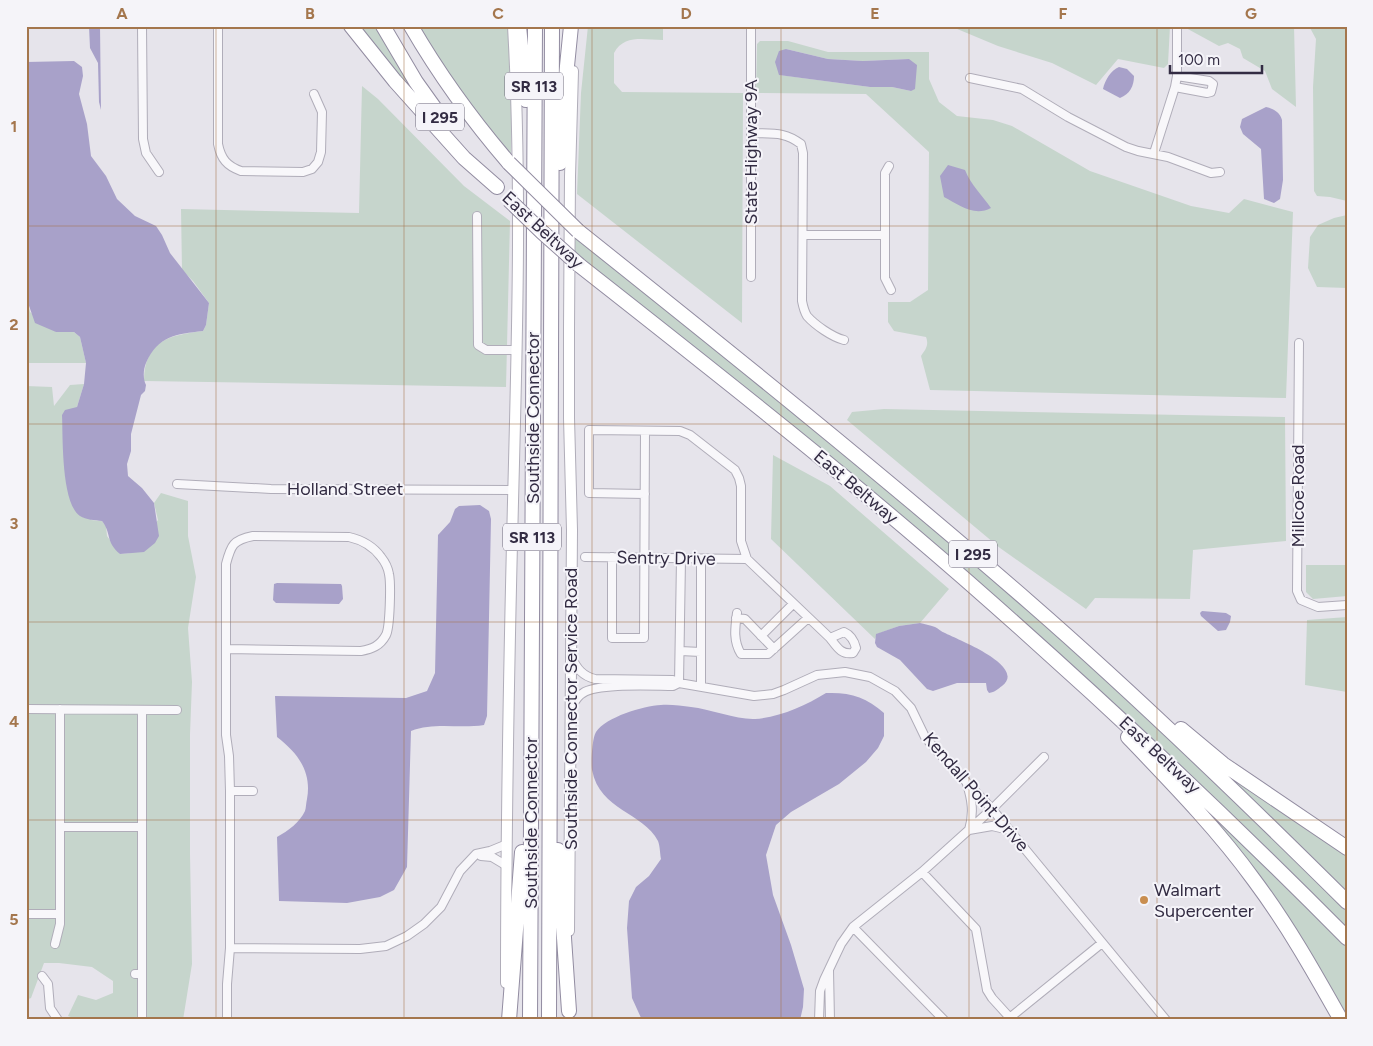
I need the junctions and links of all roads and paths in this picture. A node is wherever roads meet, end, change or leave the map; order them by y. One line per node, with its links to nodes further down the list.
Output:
1 (142, 26): 22 (street)
2 (218, 26): 17 (street)
3 (351, 26): 24 (highway)
4 (382, 26): 24 (highway, East Beltway / I 295)
5 (412, 26): 46 (highway, East Beltway / I 295, bridge)
6 (512, 26): 33 (street, Southside Connector)
7 (519, 26): 19 (highway)
8 (535, 26): 19 (highway, Southside Connector / SR 113)
9 (552, 26): 28 (highway, Southside Connector / SR 113)
10 (571, 26): 28 (highway)
11 (576, 26): 55 (street, Southside Connector Service Road)
12 (751, 26): 18 (street, State Highway 9A)
13 (1177, 26): 14 (street)
14 (1177, 76): 16 (street); 16 (street)
15 (970, 78): 20 (street)
16 (1175, 87): 20 (street)
17 (314, 94)
18 (751, 133): 26 (street); 29 (street, State Highway 9A)
19 (533, 146): 66 (highway, Southside Connector / SR 113)
20 (1154, 153): 23 (street)
21 (889, 166): 27 (street)
22 (159, 172)
23 (1220, 172)
24 (497, 187): 56 (highway, East Beltway / I 295, bridge)
25 (477, 216): 33 (street)
26 (803, 234): 27 (street); 31 (street)
27 (885, 235): 30 (street)
28 (552, 259): 38 (highway, Southside Connector / SR 113)
29 (751, 277)
30 (891, 290)
31 (844, 340)
32 (1299, 343): 47 (street, Millcoe Road)
33 (516, 350): 36 (street, Southside Connector)
34 (645, 431): 37 (street); 37 (street); 44 (street)
35 (177, 484): 36 (street, Holland Street)
36 (513, 490): 74 (street, Southside Connector)
37 (644, 494): 41 (street)
38 (551, 544): 89 (highway); 96 (highway, Southside Connector / SR 113)
39 (585, 557): 40 (street, Sentry Drive)
40 (612, 557): 41 (street, Sentry Drive); 41 (street)
41 (644, 558): 42 (street, Sentry Drive)
42 (681, 559): 43 (street, Sentry Drive); 53 (street)
43 (701, 559): 44 (street, Sentry Drive); 54 (street)
44 (747, 559): 45 (street)
45 (792, 604): 48 (street); 49 (street)
46 (1031, 604): 75 (highway); 79 (highway, East Beltway / I 295)
47 (1347, 605)
48 (808, 618): 50 (street); 52 (street)
49 (761, 636): 52 (street); 52 (street)
50 (830, 638)
51 (227, 648): 51 (street); 67 (street)
52 (774, 648)
53 (680, 651): 54 (street); 57 (street)
54 (702, 652): 58 (street)
55 (571, 656): 57 (street, Kendall Point Drive); 59 (street, Southside Connector Service Road)
56 (1073, 675): 83 (highway, East Beltway / I 295); 101 (highway)
57 (679, 683): 58 (street, Kendall Point Drive); 59 (street, Kendall Point Drive)
58 (701, 686): 65 (street, Kendall Point Drive)
59 (570, 708): 89 (street, Southside Connector Service Road)
60 (26, 709): 61 (street)
61 (60, 709): 62 (street); 70 (street)
62 (142, 710): 63 (street); 71 (street)
63 (177, 710)
64 (1044, 757): 69 (street)
65 (966, 782): 69 (street, Kendall Point Drive); 72 (street)
66 (531, 787): 94 (highway); 95 (highway, Southside Connector / SR 113)
67 (230, 790): 68 (street); 86 (street)
68 (253, 792)
69 (992, 809): 72 (street); 73 (street, Kendall Point Drive)
70 (60, 827): 71 (street); 81 (street)
71 (141, 827): 92 (street)
72 (969, 830): 73 (street); 78 (street)
73 (1010, 830): 84 (street, Kendall Point Drive)
74 (507, 844): 76 (street); 77 (street, Southside Connector)
75 (1347, 848)
76 (474, 857): 77 (street); 86 (street)
77 (507, 866): 94 (street, Southside Connector)
78 (922, 872): 82 (street); 90 (street)
79 (1347, 902)
80 (26, 914): 81 (street)
81 (60, 914): 85 (street)
82 (853, 928): 87 (street); 99 (street)
83 (1347, 938)
84 (1102, 943): 90 (street); 100 (street, Kendall Point Drive)
85 (55, 944)
86 (230, 948): 93 (street)
87 (829, 968): 97 (street); 98 (street)
88 (42, 976): 91 (street)
89 (569, 1015)
90 (1009, 1019)
91 (58, 1020)
92 (142, 1020)
93 (227, 1020)
94 (507, 1020)
95 (530, 1020)
96 (548, 1020)
97 (819, 1020)
98 (830, 1020)
99 (944, 1020)
100 (1166, 1020)
101 (1341, 1020)

